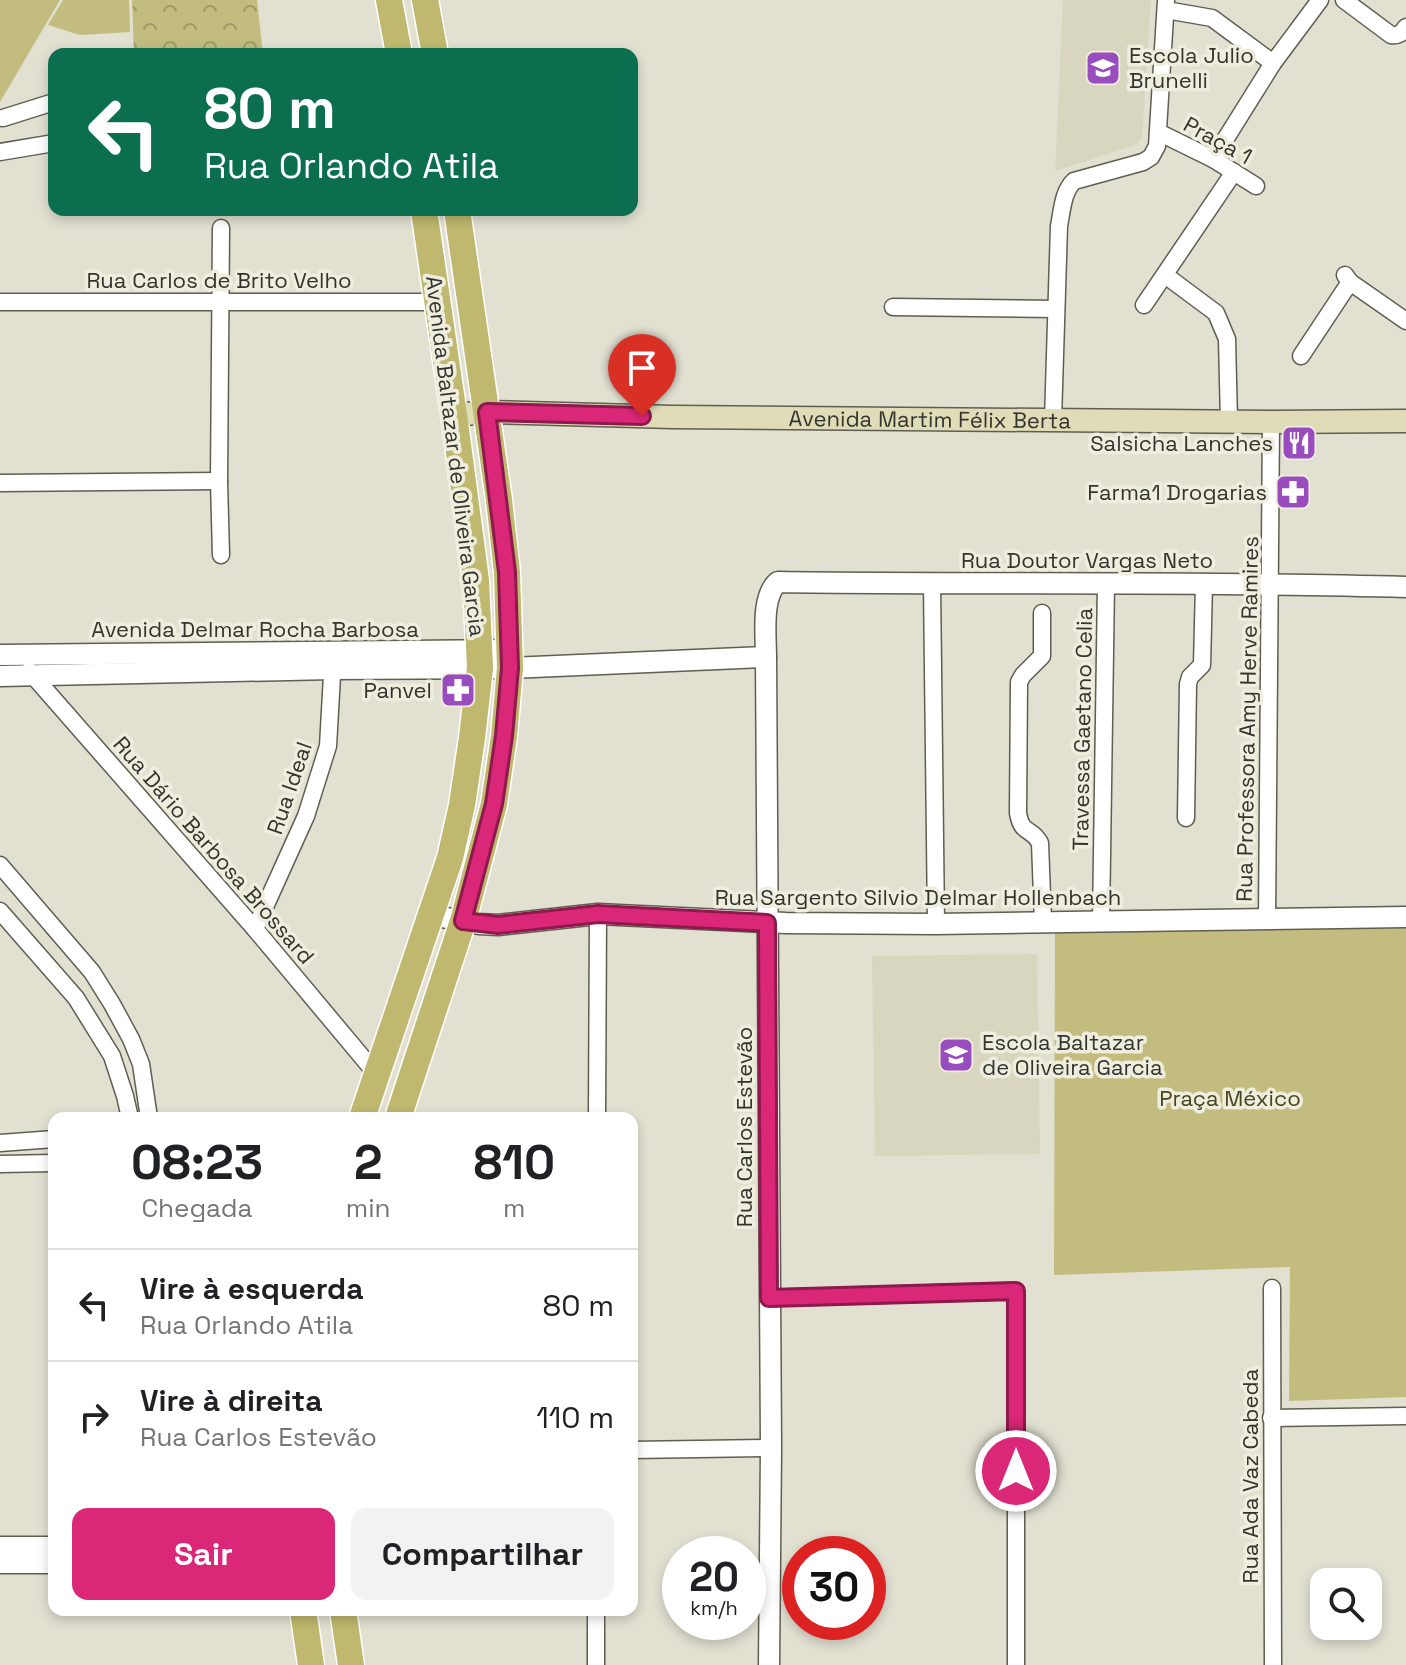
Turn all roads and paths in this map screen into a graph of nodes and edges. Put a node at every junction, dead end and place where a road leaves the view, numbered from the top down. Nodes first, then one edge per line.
1 (389, 0) edge
2 (425, 0) edge
3 (1320, 0) edge
4 (1344, 0) edge
5 (1166, 5) edge
6 (1406, 27) edge
7 (398, 48) edge
8 (434, 48) edge
9 (1273, 63) junction
10 (48, 104) edge
11 (3, 118) dead end
12 (1158, 132) junction
13 (48, 144) edge
14 (0, 152) edge
15 (1213, 159) junction
16 (1234, 172) junction
17 (1256, 186) dead end
18 (425, 216) edge
19 (458, 216) edge
20 (221, 228) dead end
21 (1165, 275) junction
22 (0, 302) edge
23 (220, 302) junction
24 (437, 302) junction
25 (1144, 305) dead end
26 (893, 307) dead end
27 (1056, 309) junction
28 (1406, 321) edge
29 (1301, 356) dead end
30 (487, 412) junction
31 (454, 415) junction
32 (1053, 420) junction
33 (1406, 421) edge
34 (1229, 422) junction
35 (1271, 422) junction
36 (219, 481) junction
37 (0, 483) edge
38 (221, 555) dead end
39 (1271, 583) junction
40 (932, 584) junction
41 (1106, 584) junction
42 (1204, 584) junction
43 (1406, 587) edge
44 (771, 588) joint
45 (1042, 613) dead end
46 (7, 655) edge
47 (766, 657) junction
48 (511, 659) junction
49 (480, 660) junction
50 (333, 661) junction
51 (34, 675) junction
52 (0, 676) edge
53 (1186, 818) dead end
54 (0, 865) edge
55 (0, 911) edge
56 (598, 914) junction
57 (431, 915) junction
58 (1406, 917) edge
59 (1267, 920) junction
60 (49, 921) junction
61 (463, 921) junction
62 (1043, 922) junction
63 (1101, 922) junction
64 (767, 923) junction
65 (936, 924) junction
66 (255, 929) junction
67 (25, 940) junction
68 (378, 1076) junction
69 (129, 1112) edge
70 (148, 1112) edge
71 (364, 1112) edge
72 (400, 1112) edge
73 (597, 1112) edge
74 (48, 1139) edge
75 (0, 1143) edge
76 (48, 1163) edge
77 (0, 1164) edge
78 (1272, 1288) dead end
79 (769, 1298) junction
80 (1406, 1416) edge
81 (1271, 1418) junction
82 (771, 1448) junction
83 (638, 1450) edge
84 (0, 1547) edge
85 (48, 1547) edge
86 (0, 1563) edge
87 (48, 1563) edge
88 (304, 1616) edge
89 (344, 1616) edge
90 (596, 1616) edge
91 (311, 1665) edge
92 (351, 1665) edge
93 (596, 1665) edge
94 (769, 1665) edge
95 (1016, 1665) edge
96 (1273, 1665) edge

1 - 7 main road
2 - 8 main road
3 - 9 street
4 - 6 street
5 - 9 street
5 - 12 street
9 - 15 street
10 - 11 street
12 - 15 street, Praça 1
12 - 27 street
13 - 14 street
15 - 16 street, Praça 1
16 - 17 street, Praça 1
16 - 21 street
18 - 24 main road, Avenida Baltazar de Oliveira Garcia
19 - 30 main road, Avenida Baltazar de Oliveira Garcia
20 - 23 street
21 - 25 street
21 - 34 street
22 - 23 street, Rua Carlos de Brito Velho
23 - 24 street, Rua Carlos de Brito Velho
23 - 36 street
24 - 31 main road, Avenida Baltazar de Oliveira Garcia
26 - 27 street
27 - 32 street
28 - 29 street
30 - 31 main road, Avenida Martim Félix Berta
30 - 32 main road, Avenida Martim Félix Berta
30 - 48 main road, Avenida Baltazar de Oliveira Garcia
31 - 49 main road, Avenida Baltazar de Oliveira Garcia
32 - 34 main road, Avenida Martim Félix Berta
33 - 35 main road, Avenida Martim Félix Berta
34 - 35 main road, Avenida Martim Félix Berta
35 - 39 street, Rua Professora Amy Herve Ramires
36 - 37 street
36 - 38 street
39 - 42 street, Rua Doutor Vargas Neto
39 - 43 street, Rua Doutor Vargas Neto
39 - 59 street, Rua Professora Amy Herve Ramires
40 - 41 street, Rua Doutor Vargas Neto
40 - 44 street, Rua Doutor Vargas Neto
40 - 65 street
41 - 42 street, Rua Doutor Vargas Neto
41 - 63 street, Travessa Gaetano Celia
42 - 53 street
44 - 47 street, Rua Carlos Estevão
45 - 62 street
46 - 50 street, Avenida Delmar Rocha Barbosa
46 - 51 street, Rua Dário Barbosa Brossard
47 - 48 street, Avenida Delmar Rocha Barbosa
47 - 64 street, Rua Carlos Estevão
48 - 49 street, Avenida Delmar Rocha Barbosa
48 - 61 main road, Avenida Baltazar de Oliveira Garcia
49 - 50 street, Avenida Delmar Rocha Barbosa
49 - 57 main road, Avenida Baltazar de Oliveira Garcia
50 - 51 street, Avenida Delmar Rocha Barbosa
50 - 66 street, Rua Ideal
51 - 52 street, Avenida Delmar Rocha Barbosa
51 - 66 street, Rua Dário Barbosa Brossard
54 - 60 street
55 - 67 street
56 - 61 street, Rua Sargento Silvio Delmar Hollenbach
56 - 64 street, Rua Sargento Silvio Delmar Hollenbach
56 - 73 street
57 - 61 street, Rua Sargento Silvio Delmar Hollenbach
57 - 68 main road, Avenida Baltazar de Oliveira Garcia
58 - 59 street, Rua Sargento Silvio Delmar Hollenbach
59 - 63 street, Rua Sargento Silvio Delmar Hollenbach
60 - 67 street
60 - 70 street
61 - 72 main road, Avenida Baltazar de Oliveira Garcia
62 - 63 street, Rua Sargento Silvio Delmar Hollenbach
62 - 65 street, Rua Sargento Silvio Delmar Hollenbach
64 - 65 street, Rua Sargento Silvio Delmar Hollenbach
64 - 79 street, Rua Carlos Estevão
66 - 68 street, Rua Dário Barbosa Brossard
67 - 69 street
68 - 71 main road, Avenida Baltazar de Oliveira Garcia
74 - 75 street
76 - 77 street
78 - 81 street, Rua Ada Vaz Cabeda
79 - 82 street, Rua Carlos Estevão
79 - 95 street
80 - 81 street
81 - 96 street, Rua Ada Vaz Cabeda
82 - 83 street
82 - 94 street, Rua Carlos Estevão
84 - 85 street
86 - 87 street
88 - 91 main road
89 - 92 main road
90 - 93 street

